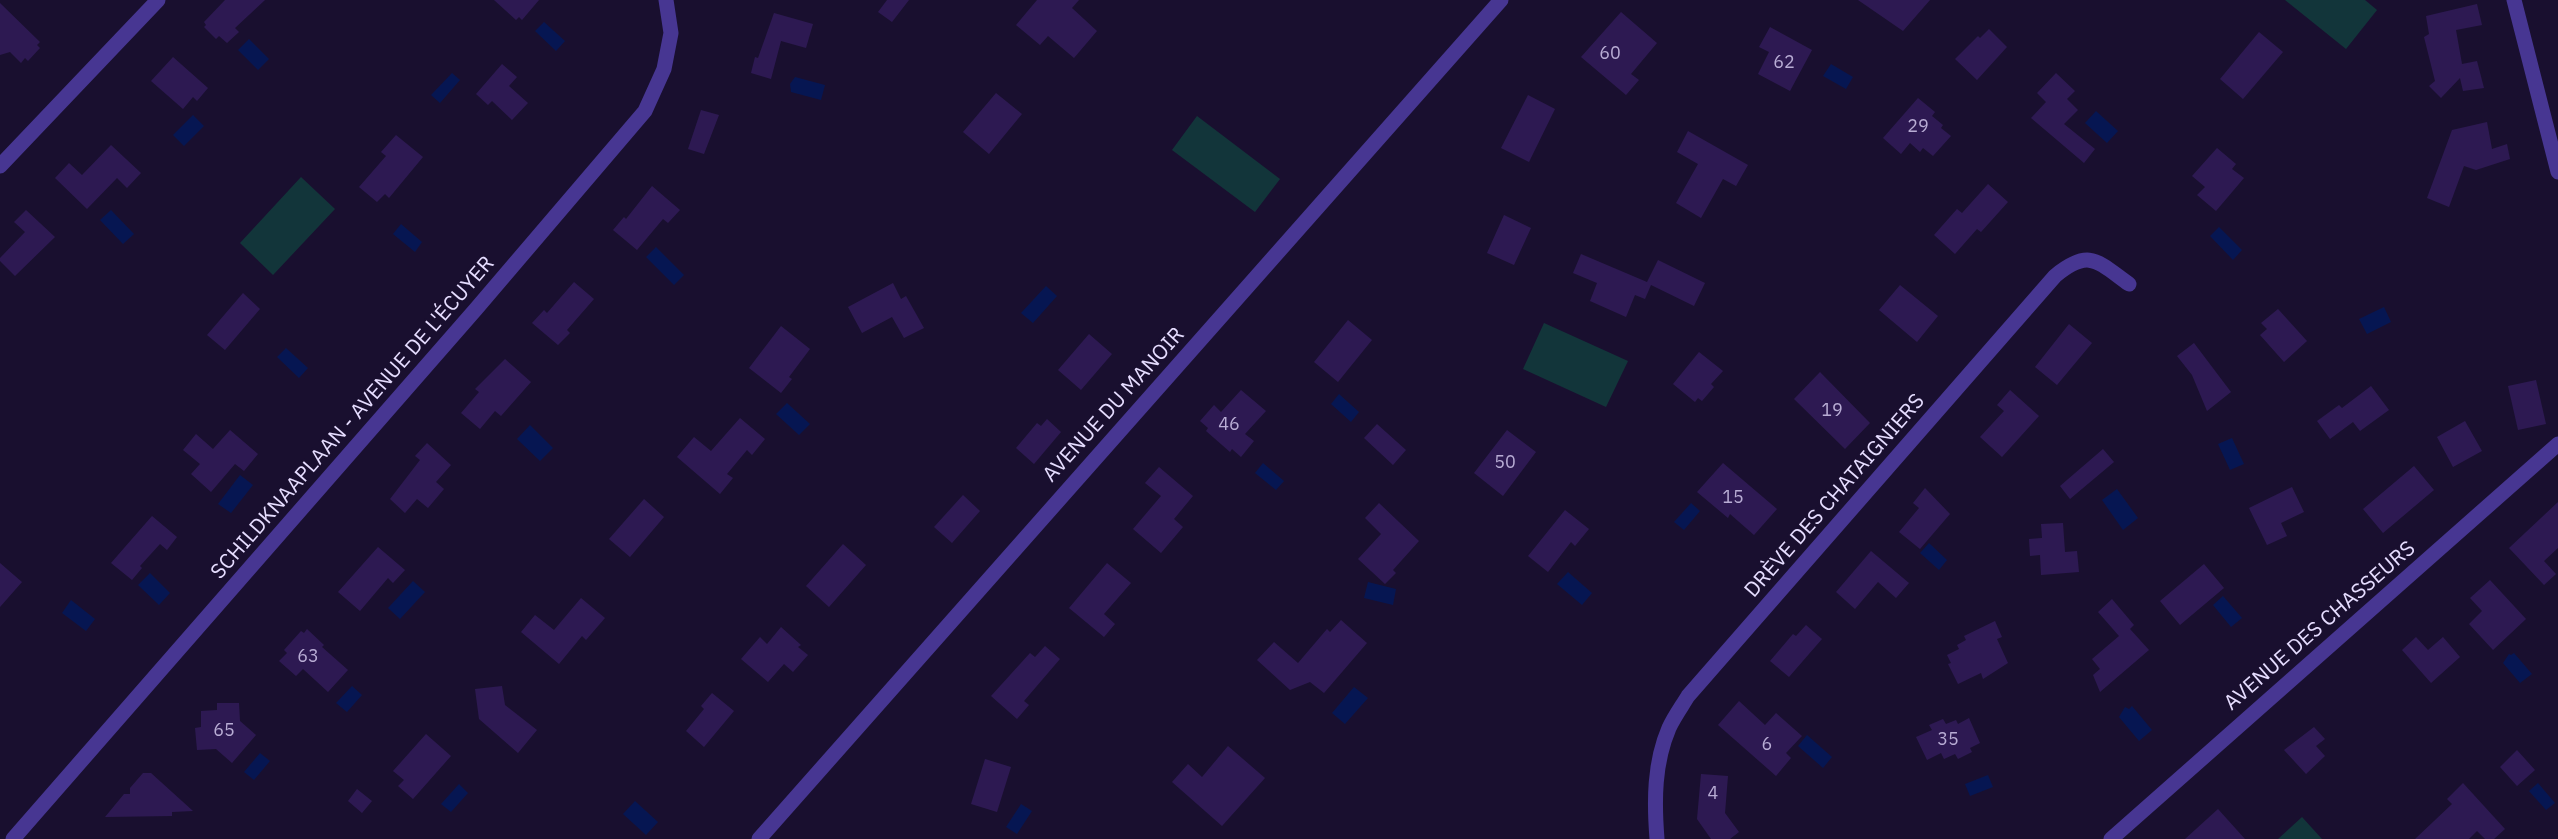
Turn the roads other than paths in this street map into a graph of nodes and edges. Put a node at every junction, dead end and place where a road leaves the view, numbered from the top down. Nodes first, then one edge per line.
1 (158, 0) edge
2 (666, 0) edge
3 (1501, 0) edge
4 (2514, 0) edge
5 (0, 166) edge
6 (2558, 172) edge
7 (2129, 284) dead end
8 (2558, 444) edge
9 (13, 839) edge
10 (759, 839) edge
11 (1657, 839) edge
12 (2110, 839) edge

1 - 5 street
2 - 9 street, SCHILDKNAAPLAAN - AVENUE DE L'ÉCUYER
3 - 10 street, AVENUE DU MANOIR
4 - 6 street
7 - 11 street, DRÈVE DES CHATAIGNIERS
8 - 12 street, AVENUE DES CHASSEURS

